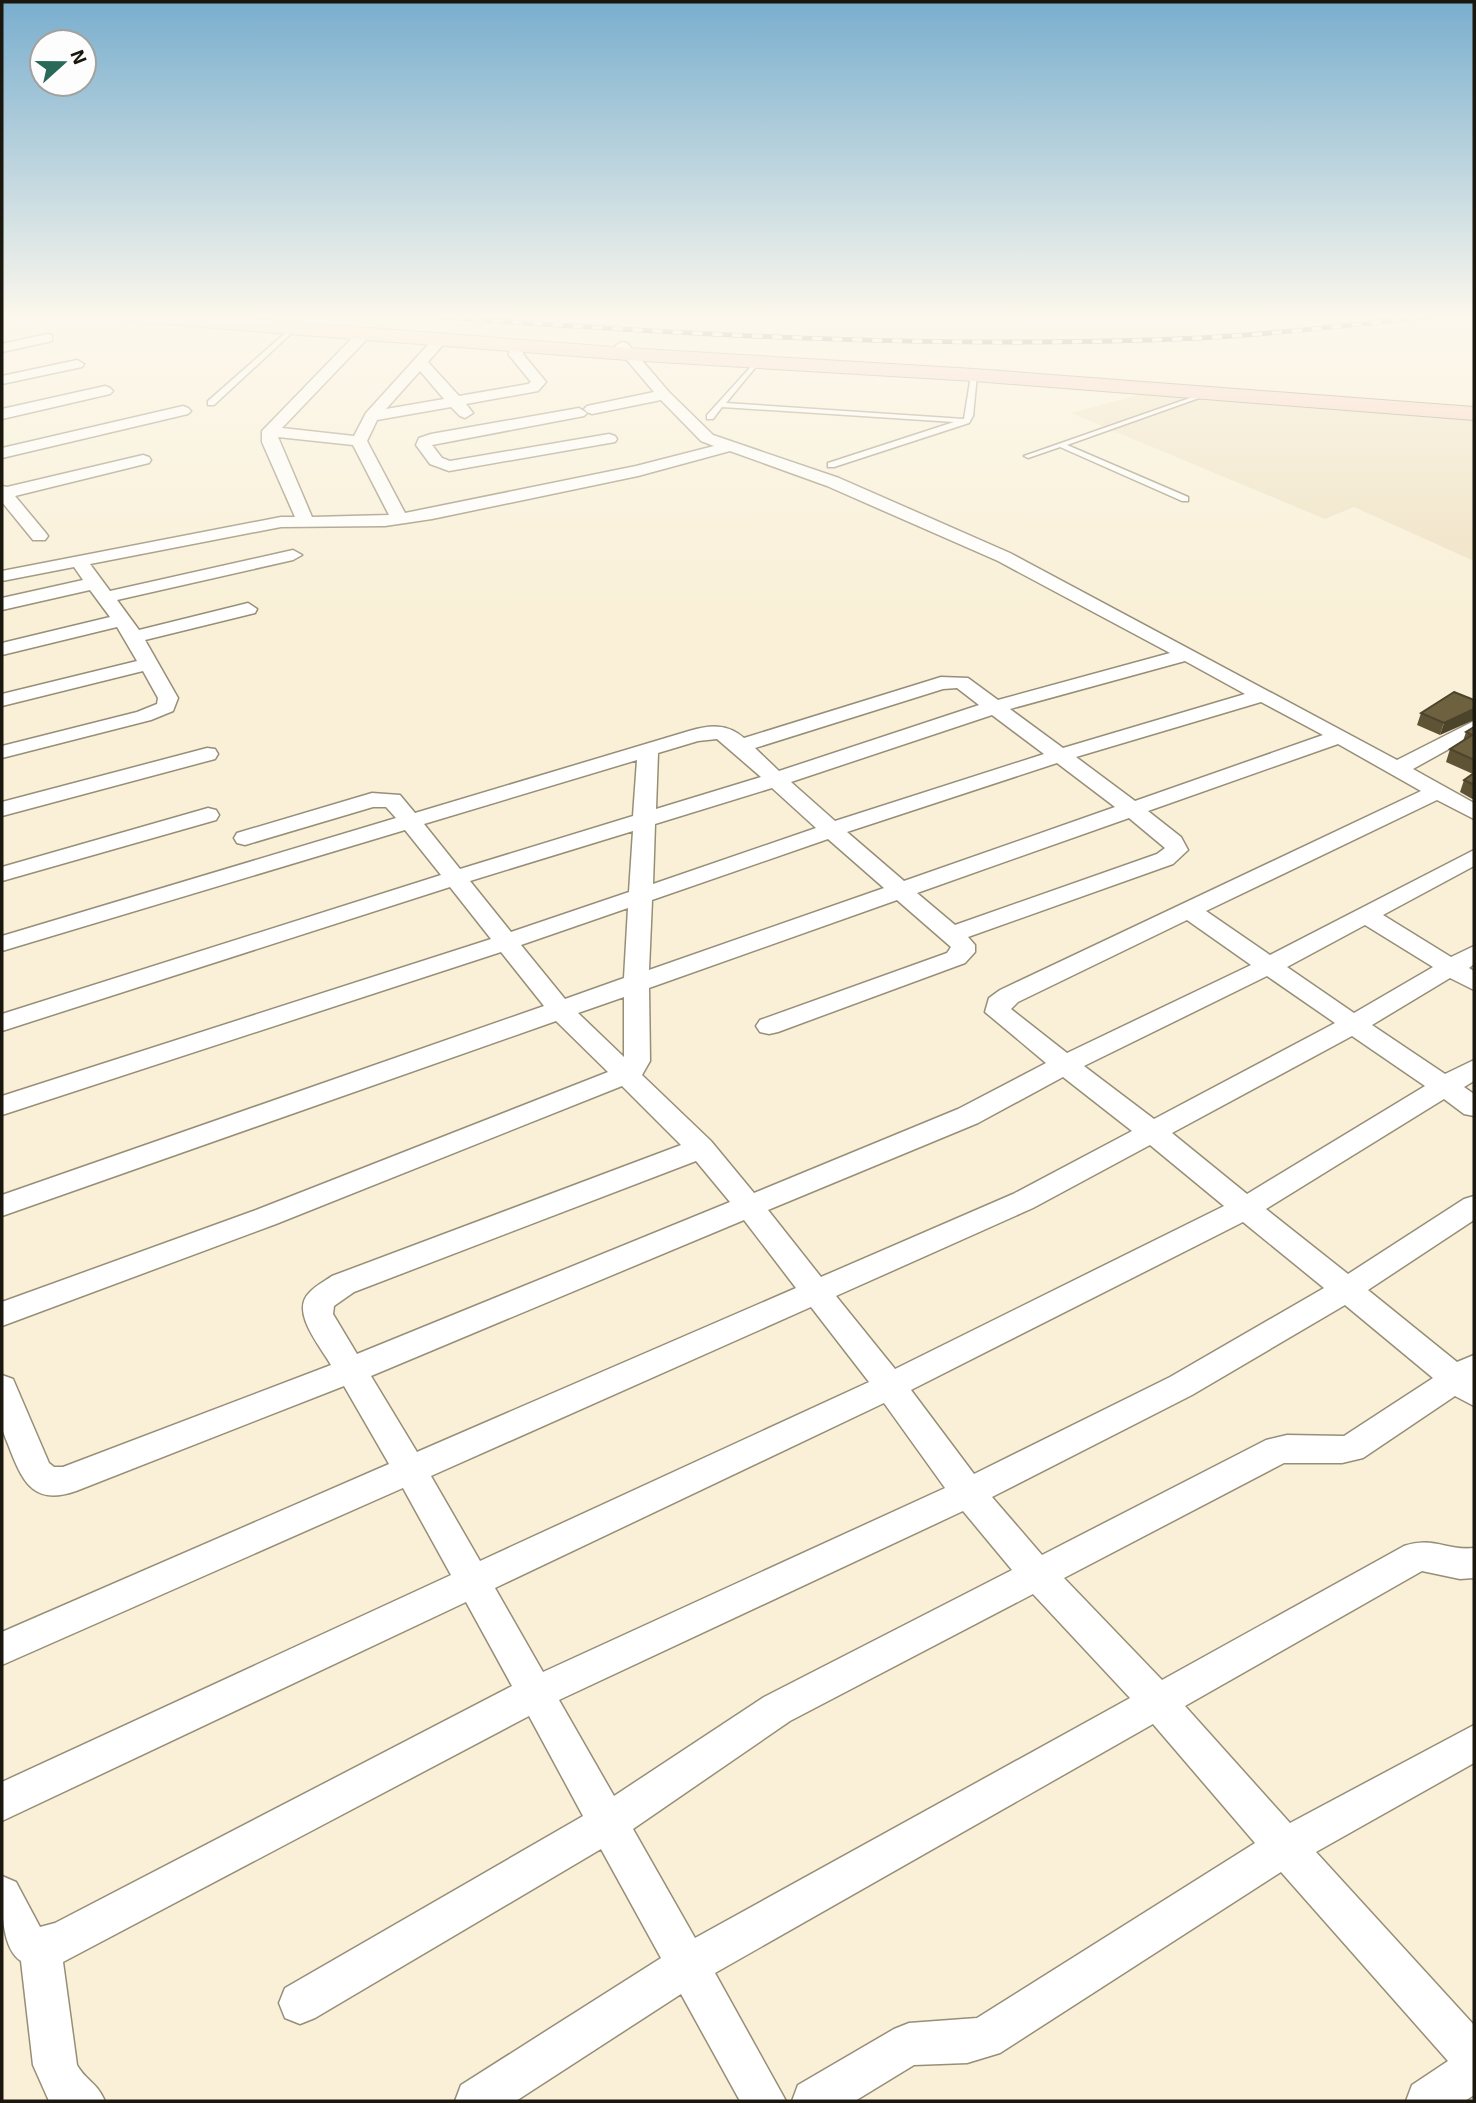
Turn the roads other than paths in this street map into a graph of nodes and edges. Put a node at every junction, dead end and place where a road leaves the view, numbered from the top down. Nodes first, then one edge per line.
1 (174, 413) edge
2 (287, 413) edge
3 (374, 413) edge
4 (388, 413) edge
5 (466, 413) edge
6 (573, 413) edge
7 (682, 413) edge
8 (713, 413) edge
9 (845, 413) edge
10 (969, 413) edge
11 (1152, 413) edge
12 (371, 416) junction
13 (710, 417) dead end
14 (966, 421) junction
15 (480, 430) junction
16 (270, 431) junction
17 (609, 439) dead end
18 (359, 441) junction
19 (1061, 445) junction
20 (728, 447) junction
21 (2, 453) edge
22 (1028, 456) dead end
23 (502, 457) junction
24 (143, 460) dead end
25 (831, 465) dead end
26 (3, 492) edge
27 (1185, 499) dead end
28 (400, 519) junction
29 (305, 520) junction
30 (39, 536) dead end
31 (293, 555) dead end
32 (78, 560) junction
33 (2, 576) edge
34 (101, 590) junction
35 (2, 604) edge
36 (248, 609) dead end
37 (128, 629) junction
38 (2, 649) edge
39 (1187, 655) junction
40 (149, 664) junction
41 (1262, 695) junction
42 (2, 700) edge
43 (997, 706) junction
44 (1474, 727) edge
45 (1339, 736) junction
46 (741, 746) junction
47 (648, 750) junction
48 (2, 752) edge
49 (207, 754) dead end
50 (1062, 755) junction
51 (1398, 768) junction
52 (778, 779) junction
53 (1439, 791) junction
54 (2, 809) edge
55 (1132, 809) junction
56 (1474, 813) edge
57 (208, 815) dead end
58 (412, 820) junction
59 (644, 821) junction
60 (831, 830) junction
61 (245, 838) dead end
62 (1474, 857) edge
63 (2, 874) edge
64 (455, 878) junction
65 (901, 890) junction
66 (640, 896) junction
67 (1189, 911) junction
68 (1366, 915) junction
69 (953, 934) junction
70 (506, 942) junction
71 (2, 944) edge
72 (1269, 966) junction
73 (1466, 968) edge
74 (636, 984) junction
75 (561, 1011) junction
76 (2, 1023) edge
77 (1354, 1024) junction
78 (769, 1026) dead end
79 (1064, 1065) junction
80 (1474, 1069) edge
81 (625, 1075) junction
82 (1445, 1087) junction
83 (2, 1106) edge
84 (1474, 1107) edge
85 (1152, 1132) junction
86 (701, 1149) junction
87 (2, 1206) edge
88 (749, 1206) junction
89 (1474, 1206) edge
90 (1244, 1209) junction
91 (1346, 1290) junction
92 (816, 1292) junction
93 (2, 1314) edge
94 (349, 1371) junction
95 (1469, 1380) edge
96 (890, 1386) junction
97 (2, 1388) edge
98 (10, 1432) edge
99 (410, 1469) junction
100 (968, 1493) junction
101 (1474, 1563) edge
102 (1036, 1573) junction
103 (474, 1582) junction
104 (2, 1649) edge
105 (536, 1693) junction
106 (1157, 1701) junction
107 (1474, 1743) edge
108 (2, 1802) edge
109 (608, 1823) junction
110 (1284, 1847) junction
111 (2, 1896) edge
112 (40, 1948) junction
113 (688, 1965) junction
114 (300, 2003) dead end
115 (1474, 2057) edge
116 (1474, 2070) edge
117 (83, 2101) edge
118 (477, 2101) edge
119 (764, 2101) edge
120 (814, 2101) edge
121 (1428, 2101) edge

1 - 21 street
2 - 16 street
3 - 12 street
4 - 12 street
5 - 15 street
6 - 15 street
7 - 20 street
8 - 13 lane
9 - 14 lane
10 - 14 lane
11 - 19 lane
12 - 18 street
14 - 25 lane
15 - 23 street
15 - 23 street
16 - 18 street
16 - 29 street
17 - 23 street
18 - 28 street
19 - 22 lane
19 - 27 lane
20 - 28 street
20 - 39 street
24 - 26 street
26 - 30 street
28 - 29 street
29 - 32 street
31 - 34 street
32 - 33 street
32 - 34 street
34 - 35 street
34 - 37 street
36 - 37 street
37 - 38 street
37 - 40 street
39 - 41 street
39 - 43 street
40 - 42 street
40 - 48 street
41 - 45 street
41 - 50 street
43 - 46 street
43 - 50 street
43 - 52 street
44 - 51 street
45 - 51 street
45 - 55 street
46 - 47 street
46 - 52 street
47 - 58 street
47 - 59 street
49 - 54 street
50 - 55 street
50 - 60 street
51 - 53 street
52 - 59 street
52 - 60 street
53 - 56 street
53 - 67 street
55 - 65 street
55 - 69 street
57 - 63 street
58 - 61 street
58 - 64 street
58 - 71 street
59 - 64 street
59 - 66 street
60 - 65 street
60 - 66 street
62 - 68 street
64 - 70 street
64 - 76 street
65 - 69 street
65 - 74 street
66 - 70 street
66 - 74 street
67 - 72 street
67 - 79 street
68 - 72 street
68 - 73 street
69 - 78 street
70 - 75 street
70 - 83 street
72 - 77 street
72 - 79 street
73 - 77 street
74 - 75 street
74 - 81 street
75 - 81 street
75 - 87 street
77 - 82 street
77 - 85 street
79 - 85 street
79 - 88 street
80 - 82 street
81 - 86 street
81 - 93 street
82 - 84 street
82 - 90 street
85 - 90 street
85 - 92 street
86 - 88 street
86 - 94 street
88 - 92 street
88 - 94 street
89 - 91 street
90 - 91 street
90 - 96 street
91 - 95 street
91 - 100 street
92 - 96 street
92 - 99 street
94 - 98 street
94 - 99 street
95 - 102 street
96 - 100 street
96 - 103 street
97 - 98 street
99 - 103 street
99 - 104 street
100 - 102 street
100 - 105 street
101 - 106 street
102 - 106 street
102 - 109 street
103 - 105 street
103 - 108 street
105 - 109 street
105 - 112 street
106 - 110 street
106 - 113 street
107 - 110 street
109 - 113 street
109 - 114 street
110 - 115 street
110 - 120 street
111 - 112 street
112 - 117 street
113 - 118 street
113 - 119 street
116 - 121 street

